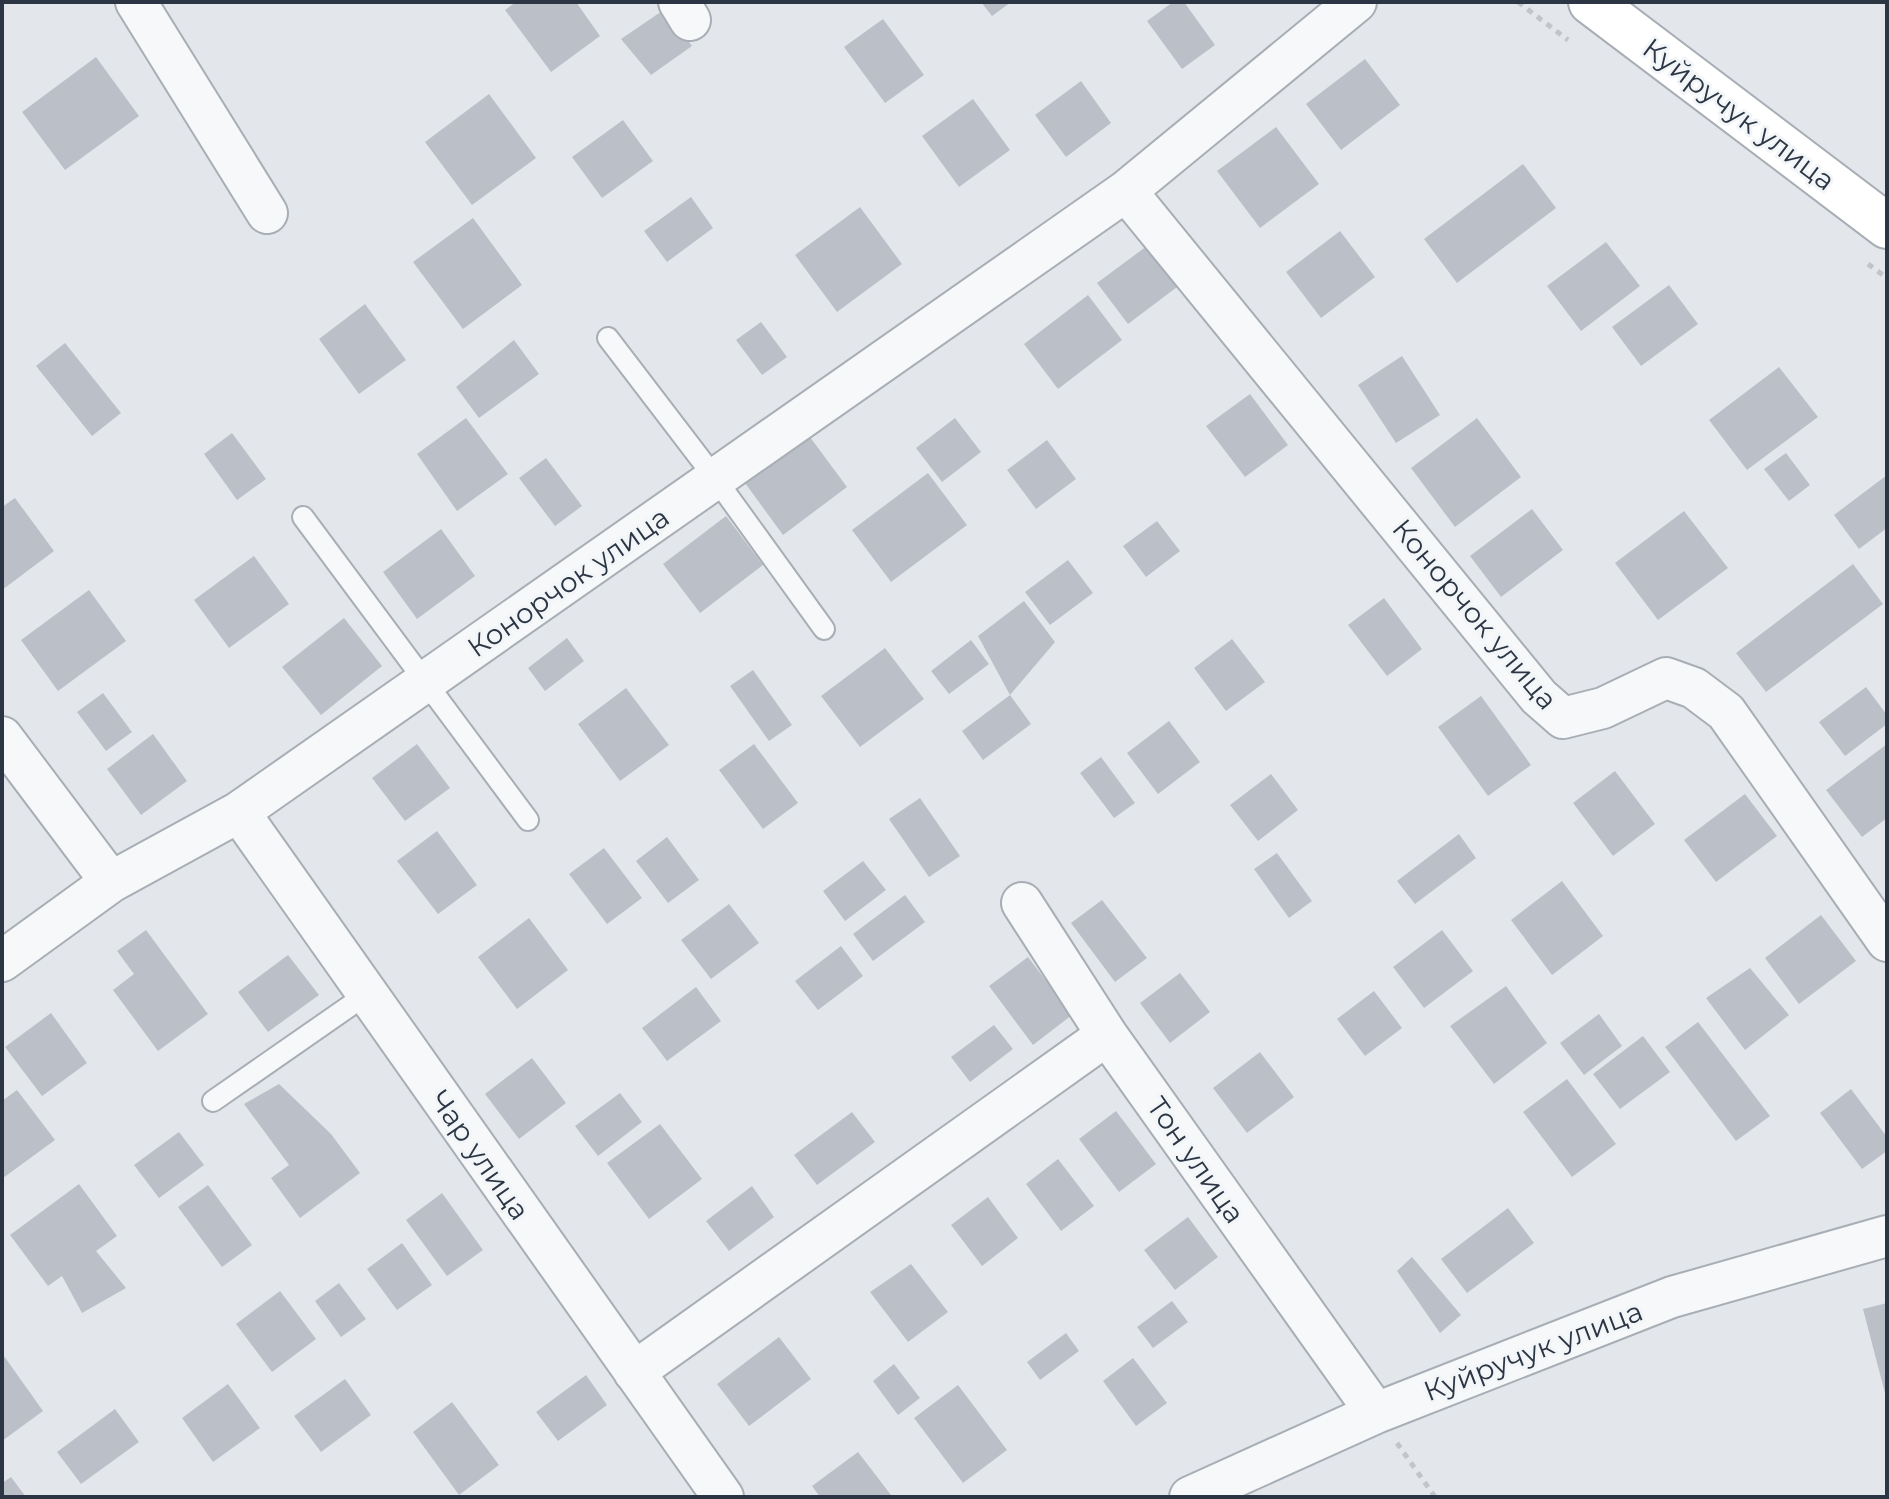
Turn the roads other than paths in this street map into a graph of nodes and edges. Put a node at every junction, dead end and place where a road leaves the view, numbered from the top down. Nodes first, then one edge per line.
1 (136, 2) edge
2 (1356, 2) edge
3 (1591, 2) edge
4 (1126, 191) junction
5 (267, 213) dead end
6 (1887, 226) edge
7 (608, 338) dead end
8 (715, 478) junction
9 (303, 517) dead end
10 (824, 629) dead end
11 (424, 683) junction
12 (2, 737) edge
13 (239, 812) junction
14 (528, 820) dead end
15 (111, 882) junction
16 (1022, 903) dead end
17 (1887, 941) edge
18 (2, 961) edge
19 (367, 994) junction
20 (1107, 1035) junction
21 (213, 1101) dead end
22 (1887, 1236) edge
23 (634, 1372) junction
24 (1376, 1413) junction
25 (723, 1497) edge
26 (1190, 1497) edge

1 - 5 street
2 - 4 street, Конорчок улица
3 - 6 street, Куйручук улица
4 - 8 street, Конорчок улица
4 - 17 street, Конорчок улица
7 - 8 lane
8 - 10 lane
8 - 11 street, Конорчок улица
9 - 11 lane
11 - 13 street, Конорчок улица
11 - 14 lane
12 - 15 street
13 - 15 street, Конорчок улица
13 - 19 street, Чар улица
15 - 18 street, Конорчок улица
16 - 20 street, Тон улица
19 - 21 lane
19 - 23 street, Чар улица
20 - 23 street
20 - 24 street, Тон улица
22 - 24 street, Куйручук улица
23 - 25 street, Чар улица
24 - 26 street, Куйручук улица

